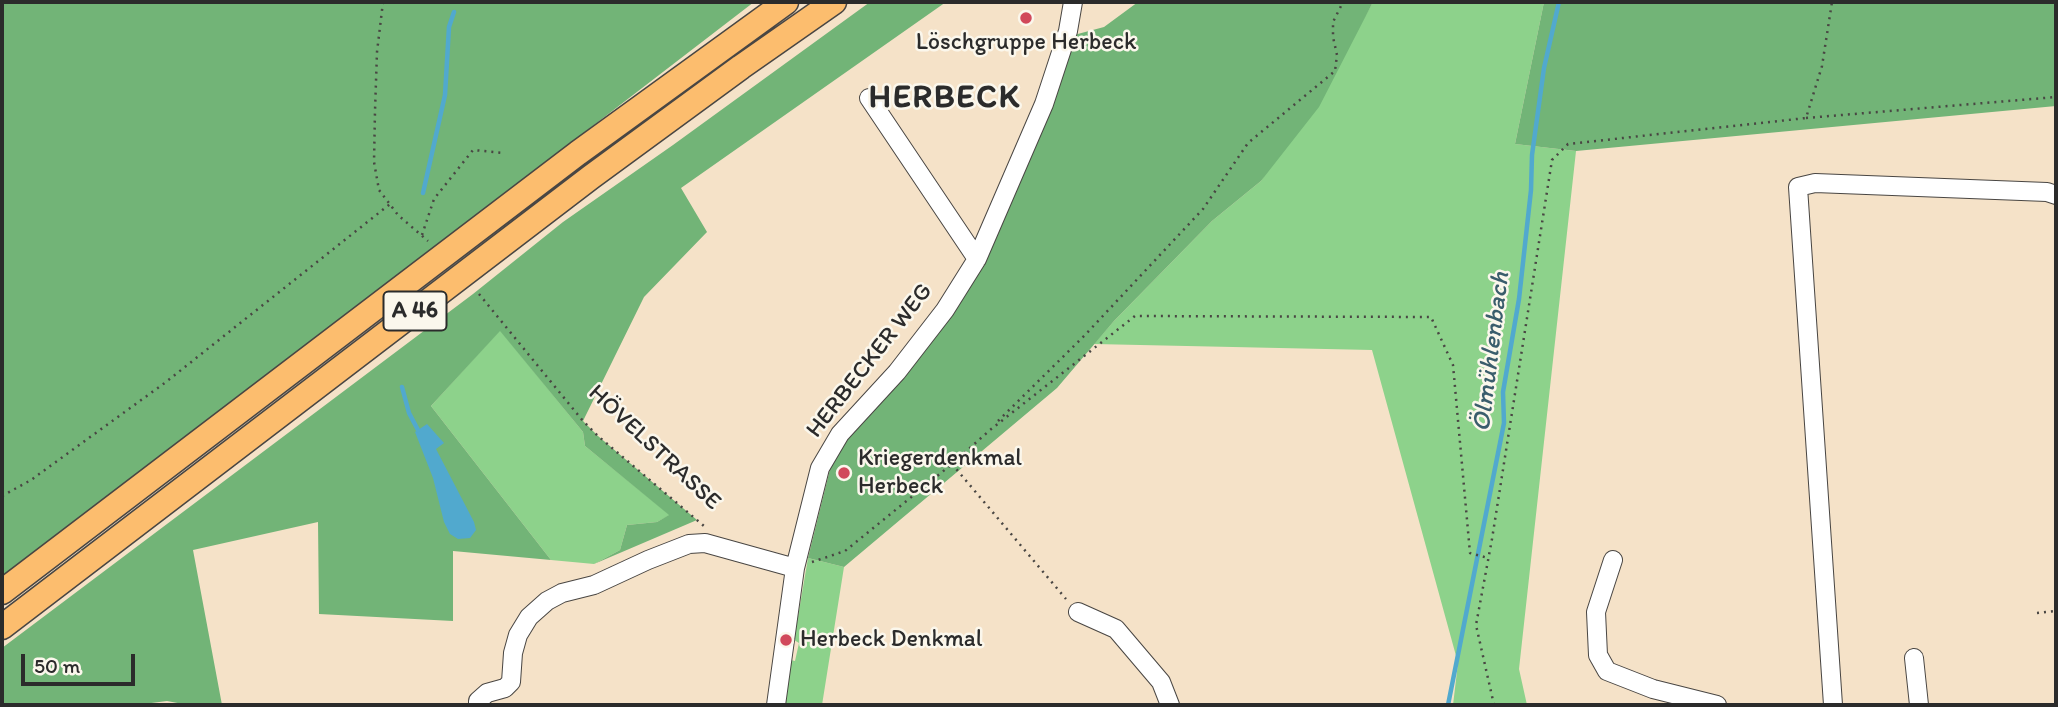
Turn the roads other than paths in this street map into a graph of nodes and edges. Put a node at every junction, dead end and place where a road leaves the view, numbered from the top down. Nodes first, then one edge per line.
1 (786, 2) edge
2 (834, 2) edge
3 (1073, 2) edge
4 (869, 98) dead end
5 (2056, 195) edge
6 (977, 259) junction
7 (1613, 560) dead end
8 (795, 568) junction
9 (2, 592) edge
10 (1078, 612) road end
11 (2, 627) edge
12 (1913, 658) dead end
13 (478, 705) edge
14 (775, 705) edge
15 (1170, 705) edge
16 (1717, 705) edge
17 (1833, 705) edge
18 (1919, 705) edge

1 - 9 highway, A 46
2 - 11 highway, A 46
3 - 6 street, HERBECKER WEG
4 - 6 street
5 - 17 street
6 - 8 street, HERBECKER WEG
7 - 16 street
8 - 13 street
8 - 14 street, HERBECKER WEG
10 - 15 street
12 - 18 street

